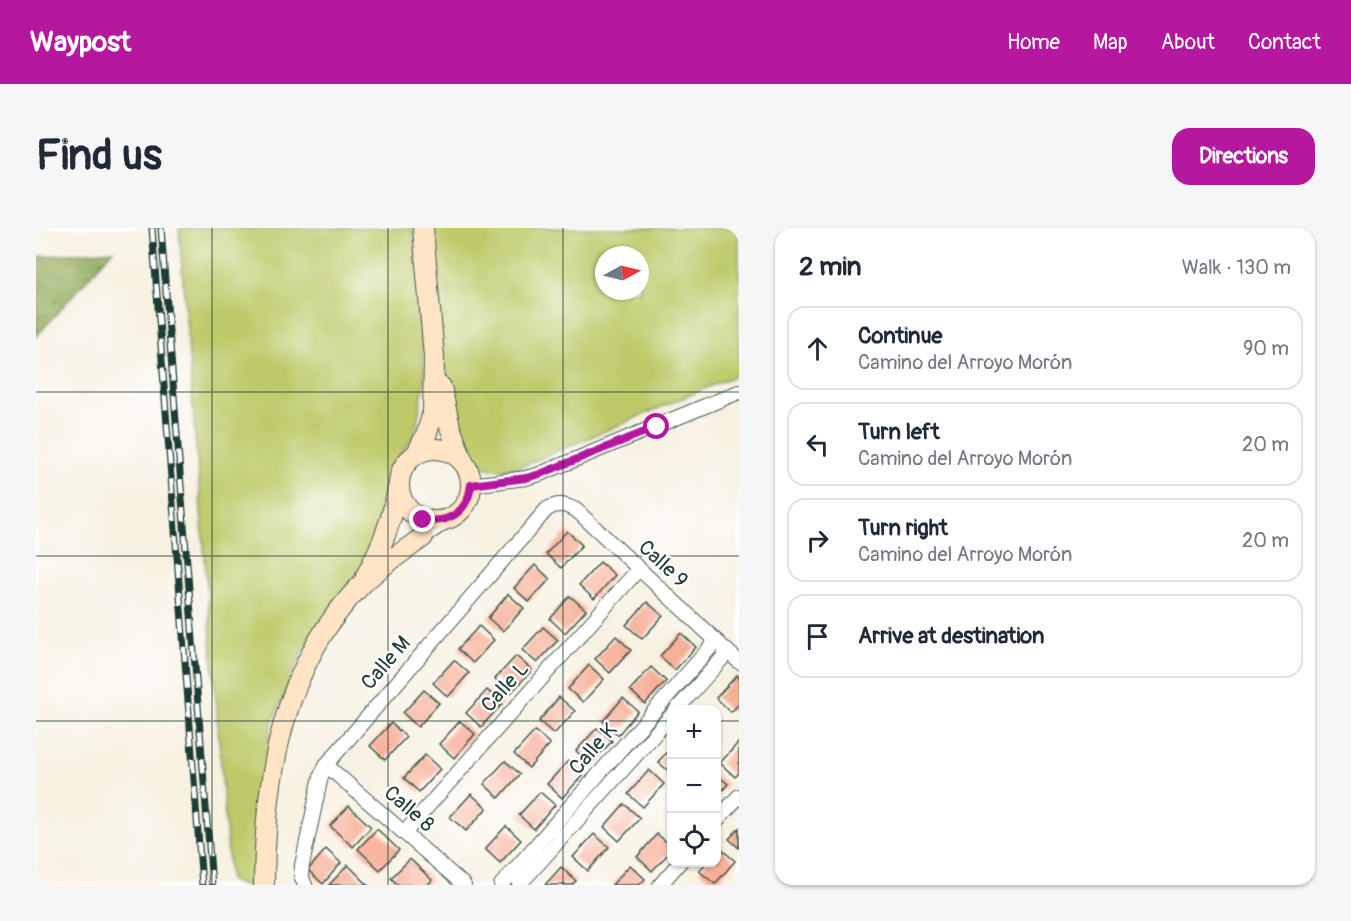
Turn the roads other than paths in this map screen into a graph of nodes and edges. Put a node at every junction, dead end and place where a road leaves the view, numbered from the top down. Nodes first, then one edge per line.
1 (423, 228) edge
2 (434, 357) junction
3 (739, 392) edge
4 (417, 453) junction
5 (463, 462) junction
6 (399, 484) junction
7 (471, 485) junction
8 (555, 505) joint
9 (456, 515) junction
10 (423, 537) joint
11 (638, 570) junction
12 (362, 583) junction
13 (716, 641) junction
14 (728, 652) junction
15 (739, 662) edge
16 (680, 705) edge
17 (667, 720) edge
18 (326, 765) junction
19 (739, 796) edge
20 (721, 817) edge
21 (405, 832) junction
22 (676, 867) edge
23 (303, 880) edge
24 (264, 885) edge
25 (464, 885) edge
26 (501, 885) edge
27 (519, 885) edge
28 (660, 885) edge

1 - 2 street
2 - 4 street
2 - 5 street
3 - 7 street
4 - 5 street
4 - 6 street
5 - 7 street
6 - 9 street
6 - 12 street
7 - 9 street
8 - 11 street, Calle 9
8 - 18 street, Calle M
9 - 10 street
10 - 12 street
11 - 13 street, Calle 9
11 - 21 street, Calle L
12 - 24 street
13 - 14 street, Calle 9
13 - 26 street, Calle K
14 - 15 street, Calle 9
14 - 16 street
17 - 27 street, Calle K
18 - 21 street, Calle 8
18 - 23 street, Calle M
19 - 20 street
21 - 25 street, Calle 8
22 - 28 street

